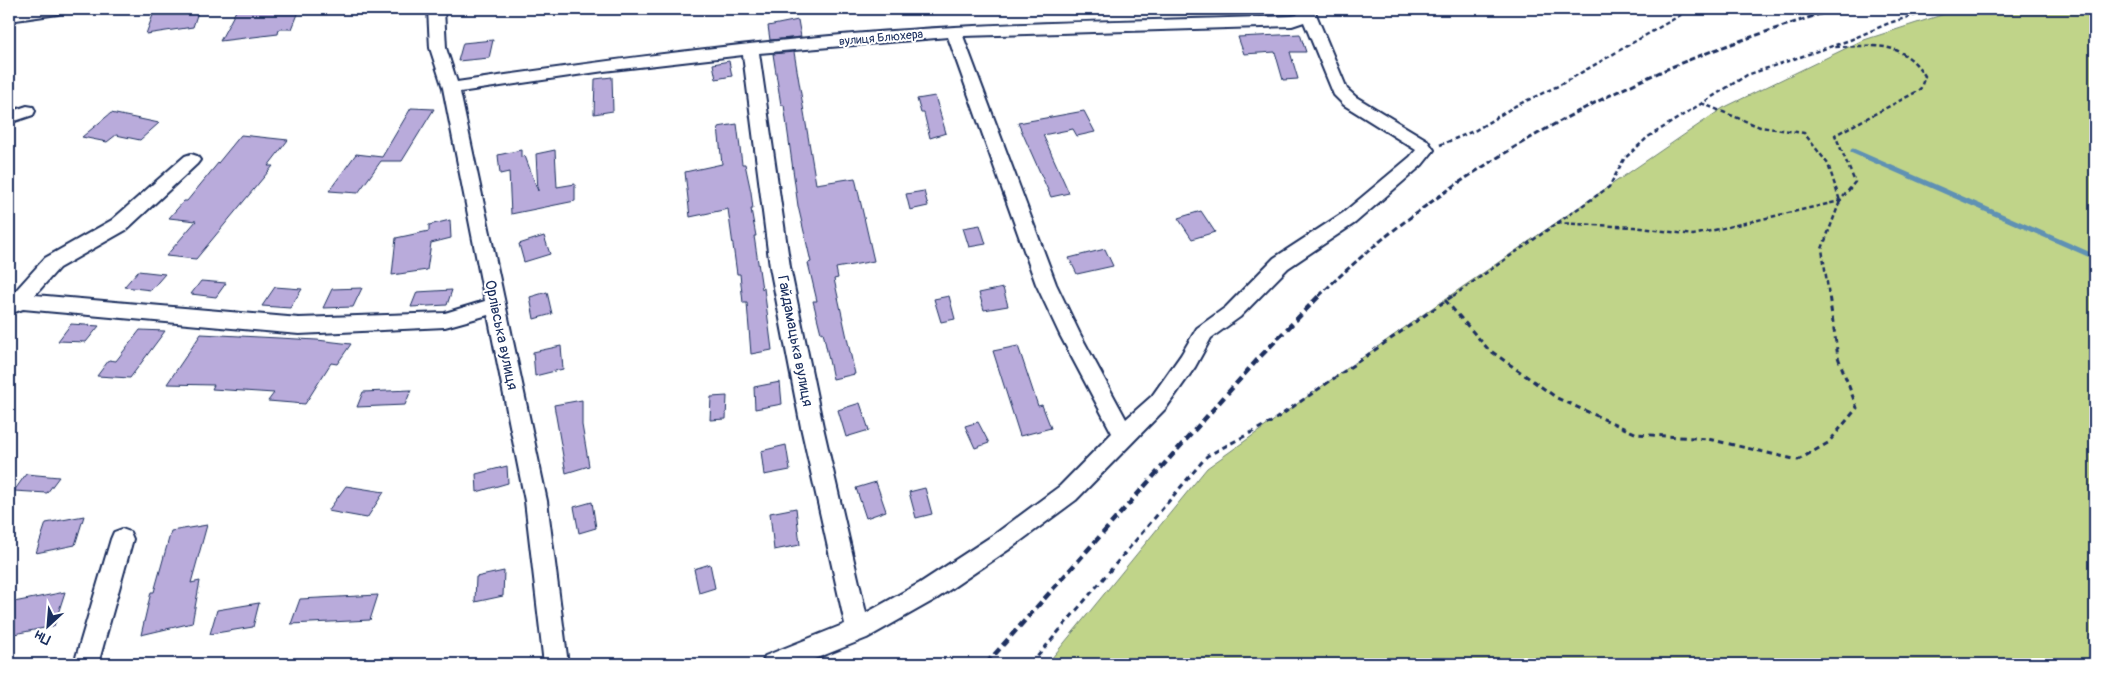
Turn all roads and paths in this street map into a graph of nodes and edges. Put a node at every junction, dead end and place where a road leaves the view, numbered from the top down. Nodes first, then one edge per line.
1 (58, 9) edge
2 (436, 9) edge
3 (1692, 9) edge
4 (1935, 9) edge
5 (1308, 10) edge
6 (9, 16) edge
7 (954, 32) junction
8 (1830, 47) junction
9 (750, 50) junction
10 (451, 88) junction
11 (1701, 103) junction
12 (27, 110) dead end
13 (9, 118) edge
14 (1423, 152) junction
15 (191, 160) dead end
16 (1840, 200) junction
17 (1556, 224) junction
18 (1445, 300) junction
19 (14, 304) edge
20 (495, 306) junction
21 (1124, 435) junction
22 (122, 539) dead end
23 (858, 630) junction
24 (86, 664) edge
25 (556, 664) edge
26 (774, 664) edge
27 (1030, 664) edge

1 - 6 street
2 - 10 street, Орлівська вулиця
3 - 14 path
4 - 8 path
5 - 7 street, вулиця Блюхера
5 - 14 street
7 - 9 street, вулиця Блюхера
7 - 21 street
8 - 11 path
8 - 16 path
9 - 10 street, вулиця Блюхера
9 - 23 street, Гайдамацька вулиця
10 - 20 street, Орлівська вулиця
11 - 16 path
11 - 17 path
12 - 13 street
14 - 21 street
15 - 19 street
16 - 17 path
16 - 18 path
17 - 18 path
18 - 27 path
19 - 20 street
20 - 25 street, Орлівська вулиця
21 - 23 street
22 - 24 street
23 - 26 street

